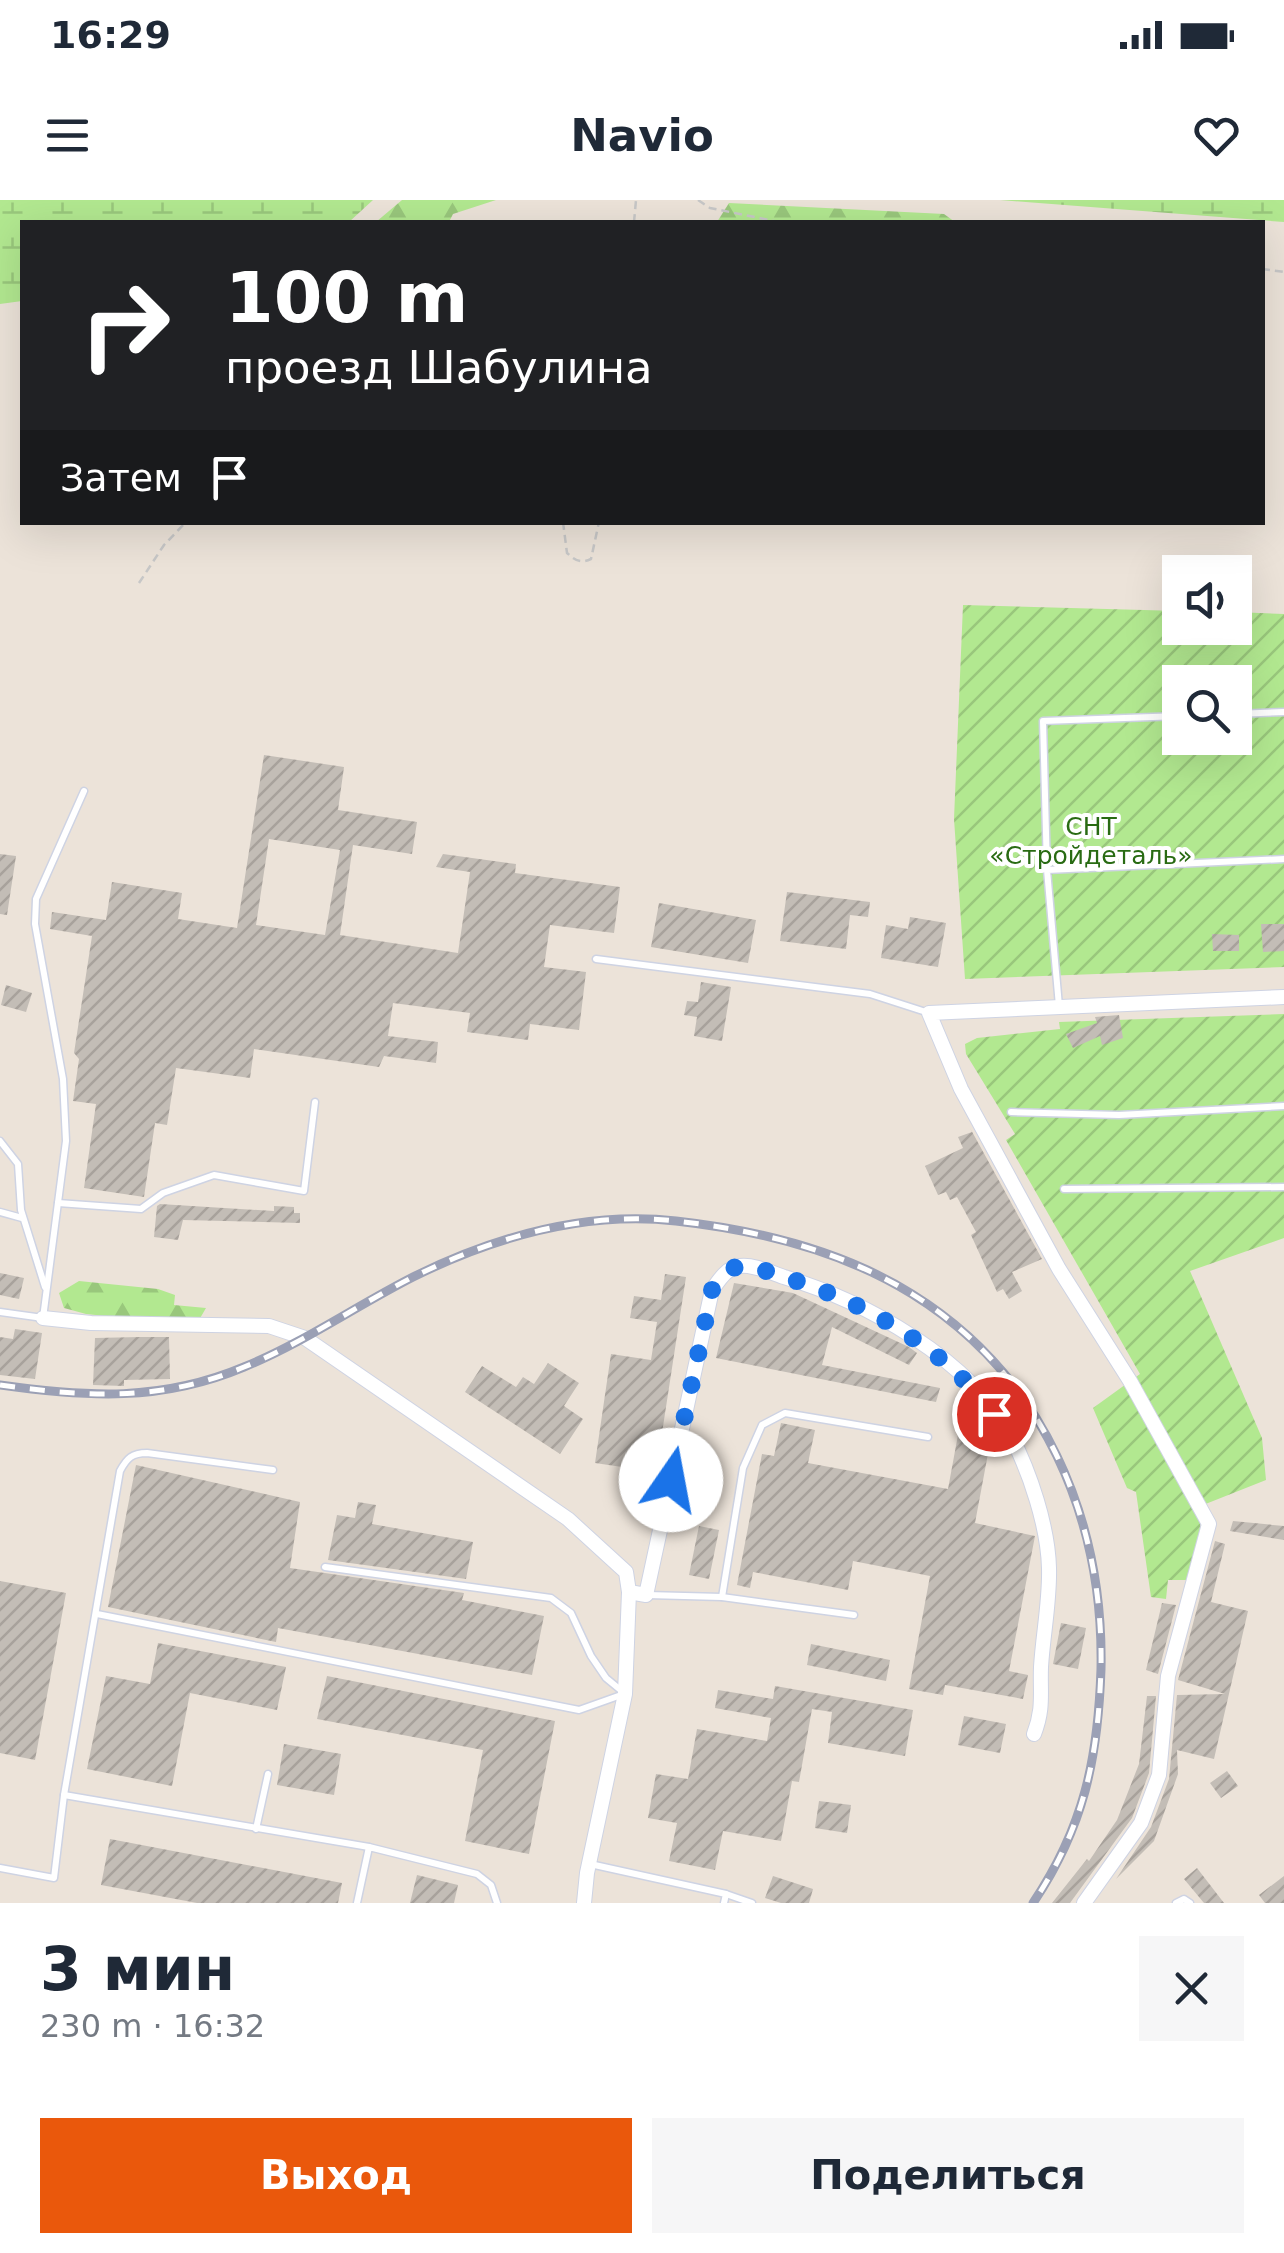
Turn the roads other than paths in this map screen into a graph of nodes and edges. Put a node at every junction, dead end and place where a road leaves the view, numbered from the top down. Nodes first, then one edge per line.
1 (1284, 712) edge
2 (1252, 713) edge
3 (1162, 717) edge
4 (84, 791) dead end
5 (1284, 859) edge
6 (1046, 870) junction
7 (596, 959) dead end
8 (1284, 997) edge
9 (1060, 1007) junction
10 (929, 1012) junction
11 (315, 1102) dead end
12 (1284, 1106) edge
13 (1010, 1112) dead end
14 (0, 1141) edge
15 (1284, 1187) edge
16 (1064, 1189) dead end
17 (58, 1202) junction
18 (0, 1212) edge
19 (24, 1218) junction
20 (46, 1292) junction
21 (0, 1312) edge
22 (43, 1318) junction
23 (928, 1437) dead end
24 (273, 1470) dead end
25 (325, 1567) dead end
26 (630, 1592) junction
27 (646, 1594) junction
28 (722, 1597) junction
29 (97, 1614) junction
30 (854, 1615) dead end
31 (625, 1694) junction
32 (1034, 1734) dead end
33 (268, 1774) dead end
34 (64, 1795) junction
35 (256, 1829) junction
36 (369, 1847) junction
37 (589, 1864) junction
38 (0, 1868) edge
39 (725, 1899) edge
40 (357, 1903) edge
41 (496, 1903) edge
42 (584, 1903) edge
43 (752, 1903) edge
44 (1084, 1903) edge
45 (1176, 1903) edge
46 (1190, 1903) edge

1 - 2 lane
3 - 6 lane
4 - 17 lane
5 - 6 lane
6 - 9 lane
7 - 10 lane
8 - 9 street
9 - 10 street
10 - 44 street
11 - 17 lane
12 - 13 lane
14 - 19 lane
15 - 16 lane
17 - 20 lane
18 - 19 lane
19 - 20 lane
20 - 22 lane
21 - 22 lane
22 - 26 street
23 - 28 lane
24 - 29 lane
25 - 31 lane
26 - 27 street
26 - 31 street
27 - 28 lane
27 - 32 street
28 - 30 lane
29 - 31 lane
29 - 34 lane
31 - 37 street
33 - 35 lane
34 - 35 lane
34 - 38 lane
35 - 36 lane
36 - 40 lane
36 - 41 lane
37 - 39 lane
37 - 42 street
39 - 43 lane
45 - 46 lane

